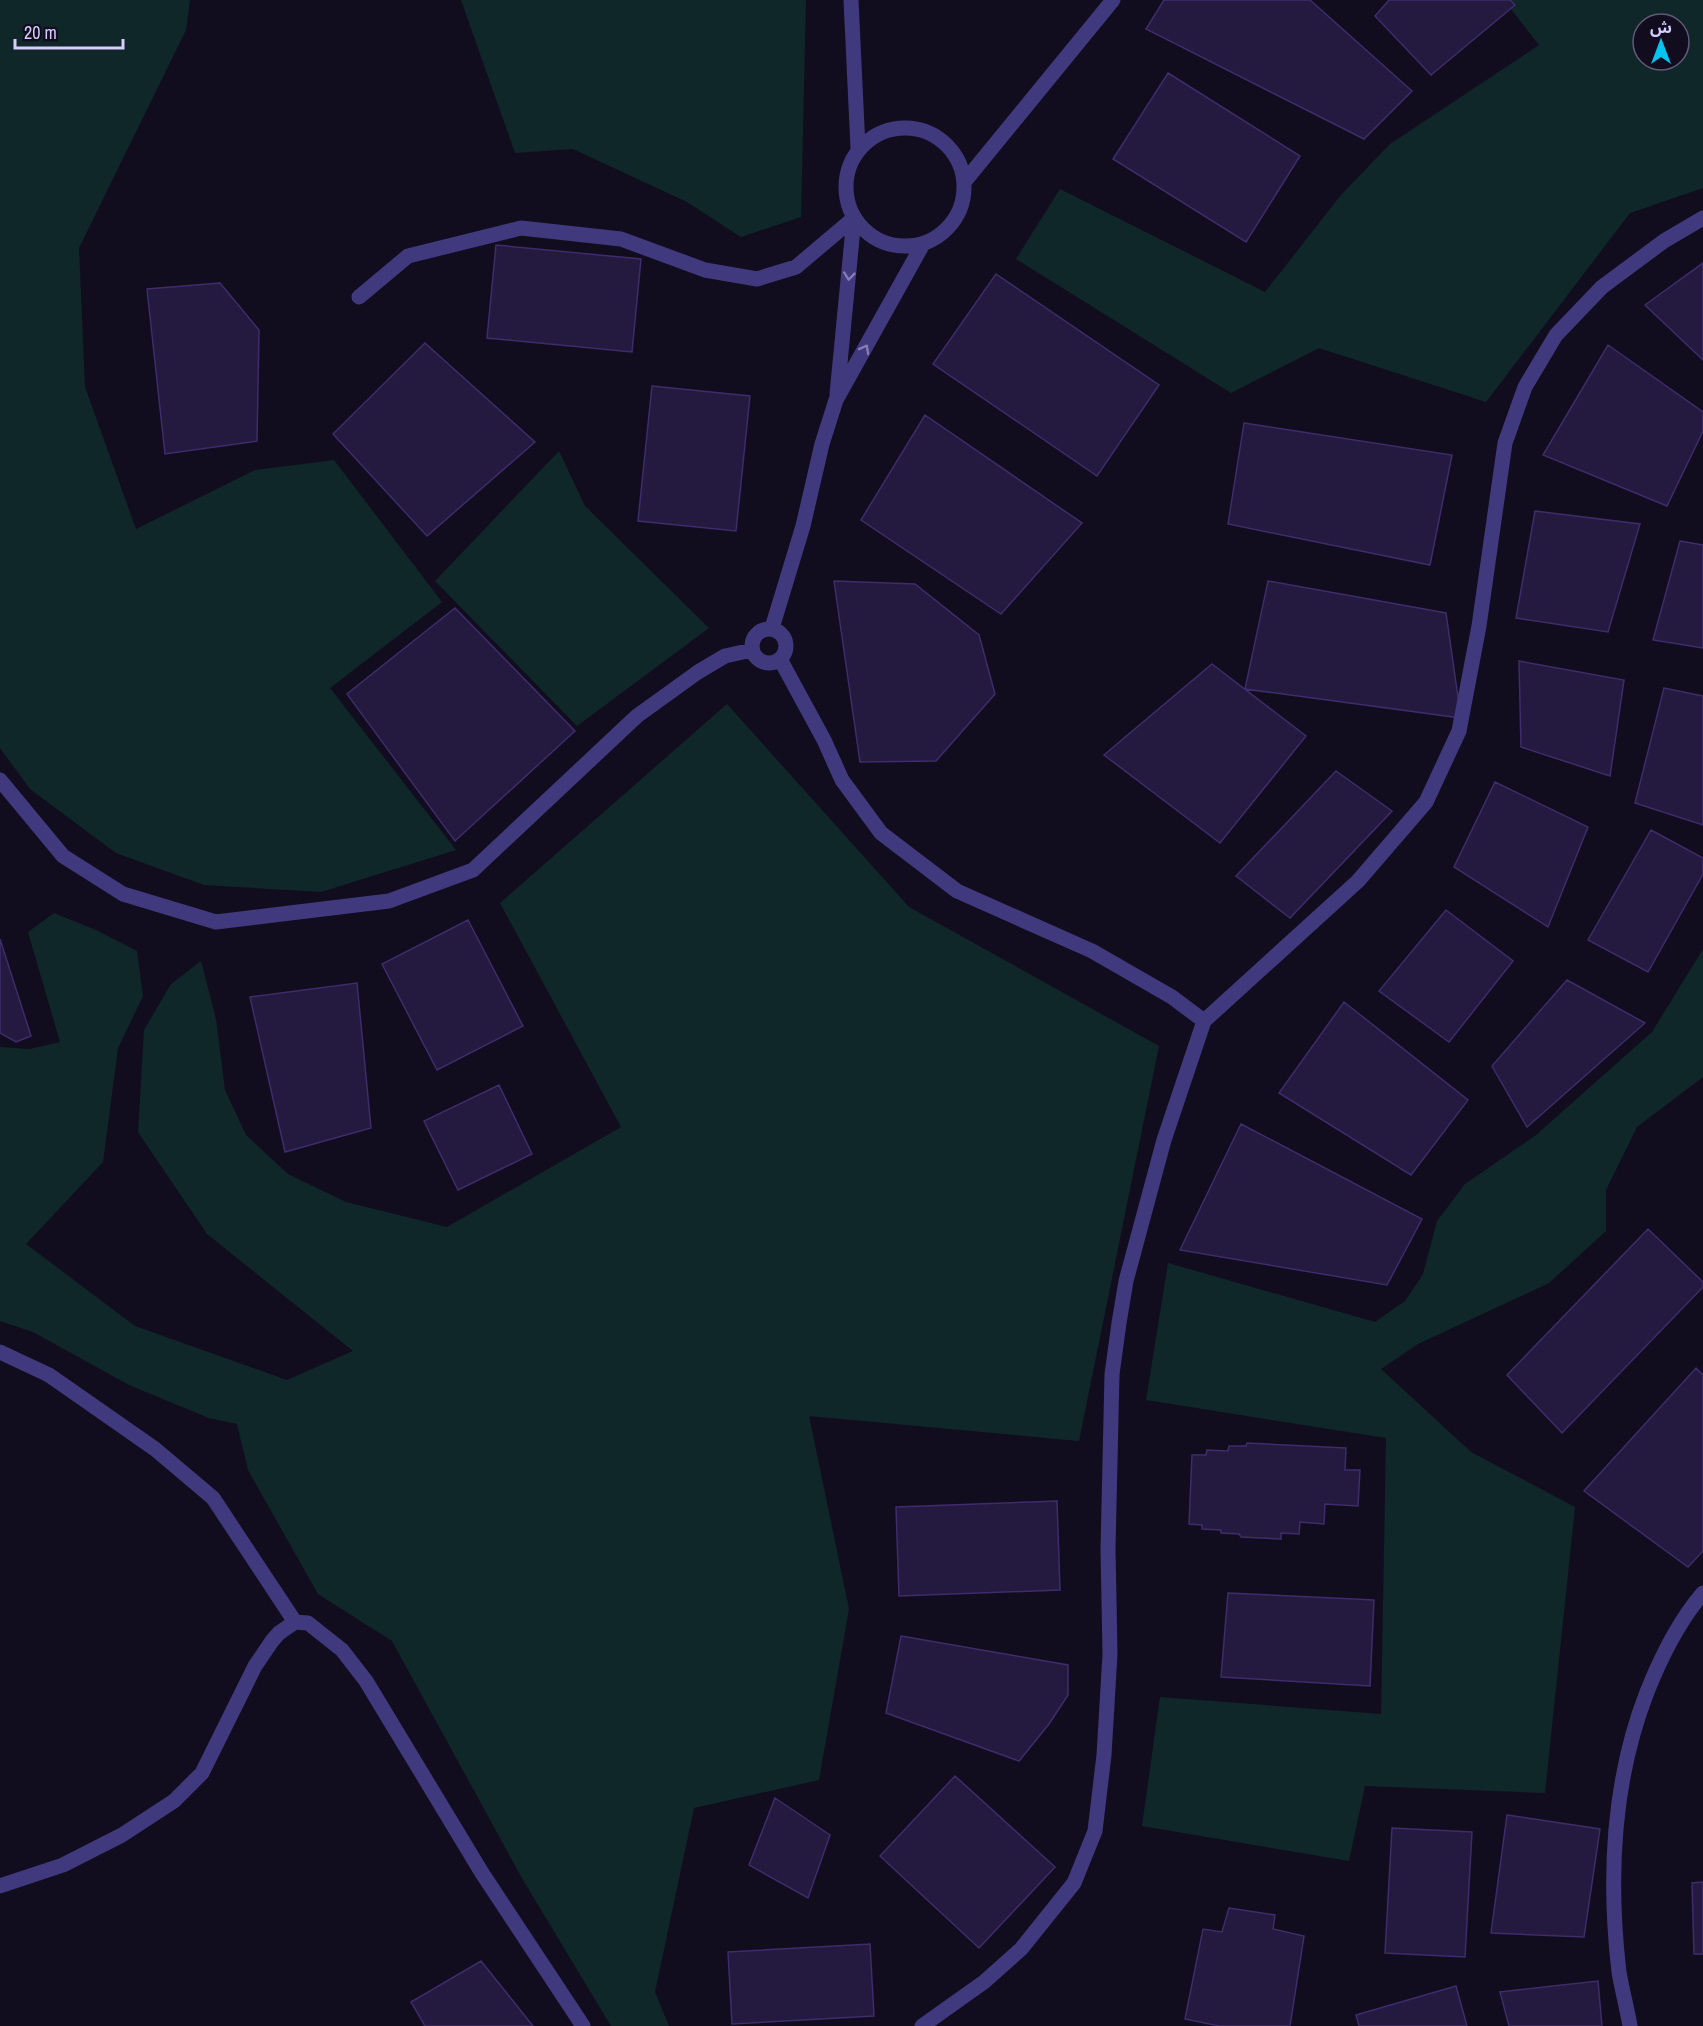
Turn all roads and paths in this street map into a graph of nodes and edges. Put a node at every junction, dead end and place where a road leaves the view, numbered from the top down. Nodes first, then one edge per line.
1 (851, 0) edge
2 (1113, 0) edge
3 (858, 148) junction
4 (965, 181) junction
5 (854, 218) junction
6 (1703, 218) edge
7 (923, 244) junction
8 (359, 297) dead end
9 (836, 400) junction
10 (772, 628) junction
11 (752, 650) junction
12 (780, 659) junction
13 (0, 780) edge
14 (1204, 1021) junction
15 (0, 1352) edge
16 (1703, 1593) edge
17 (295, 1622) junction
18 (0, 1886) edge
19 (926, 2025) edge
20 (583, 2026) edge
21 (1630, 2026) edge

1 - 3 street
2 - 4 street
3 - 4 street
3 - 5 street
4 - 7 street
5 - 7 street
5 - 8 street
5 -> 9 street
6 - 14 street
9 -> 7 street
9 - 10 street
10 - 11 street
10 - 12 street
11 - 12 street
11 - 13 street
12 - 14 street
14 - 19 street
15 - 17 street
16 - 21 street
17 - 18 street
17 - 20 street

